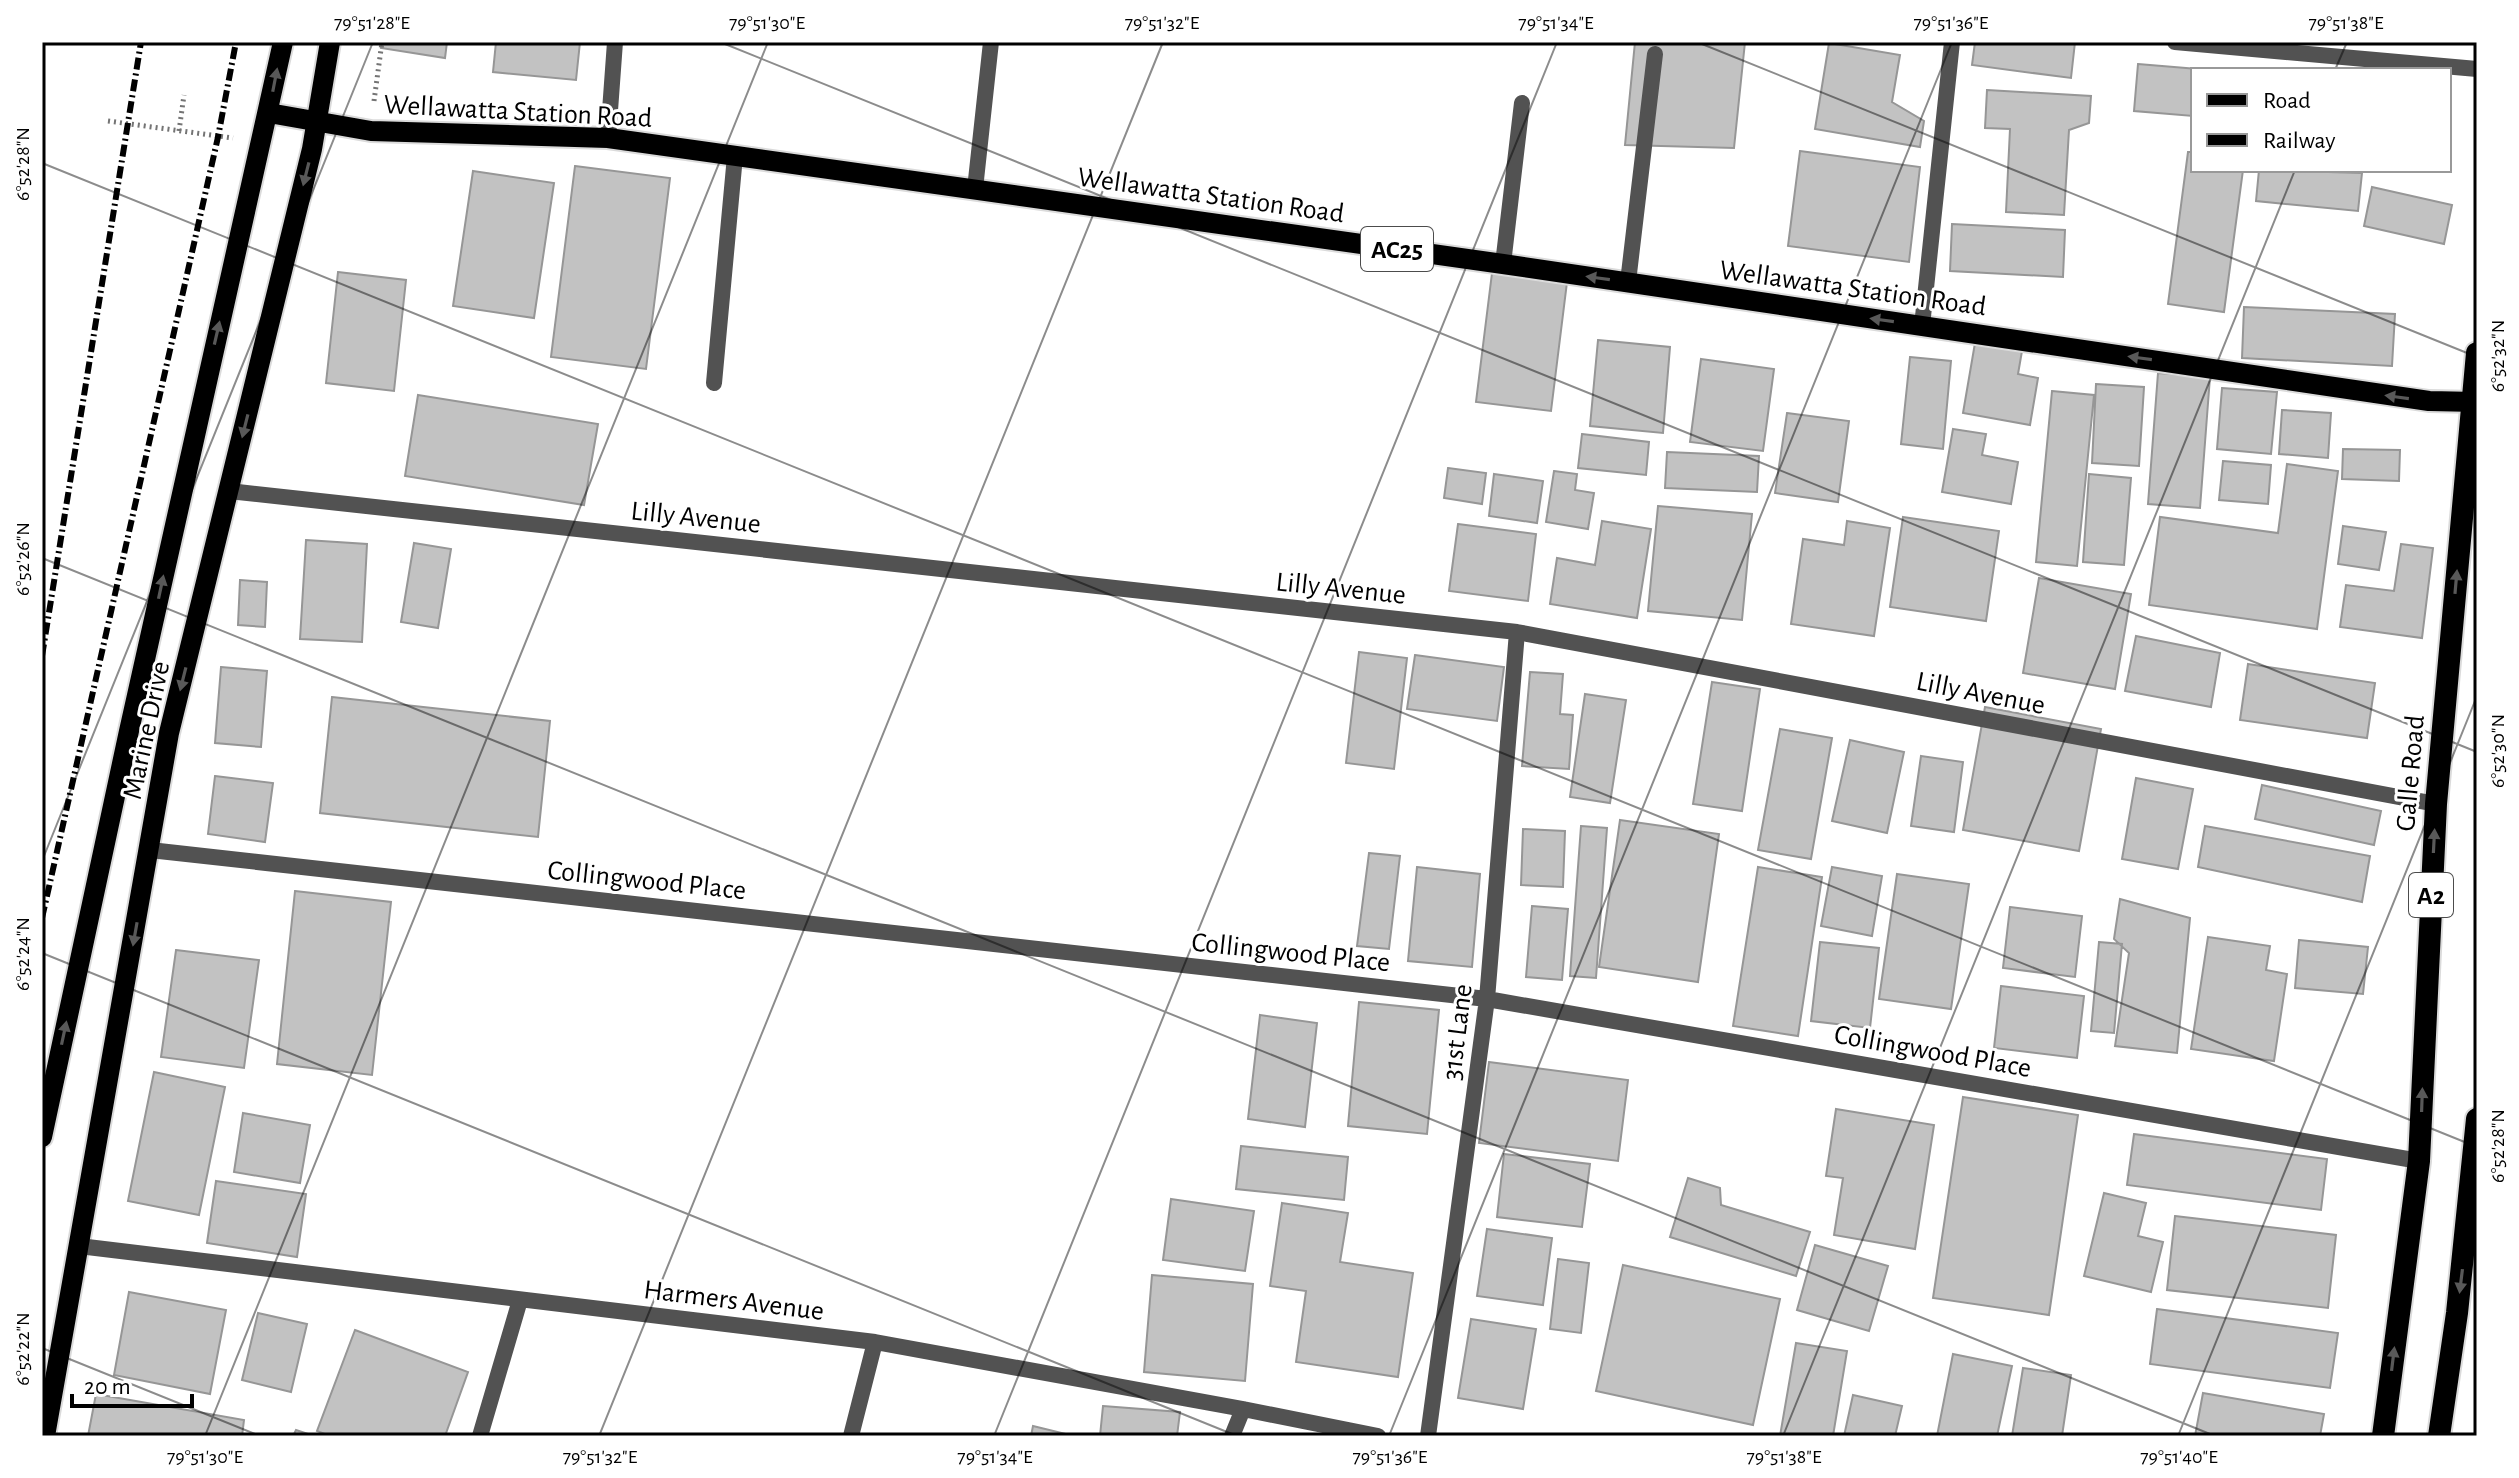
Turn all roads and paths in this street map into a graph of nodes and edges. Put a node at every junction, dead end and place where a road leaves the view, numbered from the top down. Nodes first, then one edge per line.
1 (283, 42) edge
2 (330, 42) edge
3 (382, 42) edge
4 (615, 42) edge
5 (991, 42) edge
6 (1952, 42) edge
7 (2175, 42) edge
8 (1655, 54) dead end
9 (2477, 69) edge
10 (184, 95) dead end
11 (1522, 103) dead end
12 (269, 113) junction
13 (108, 121) dead end
14 (318, 122) junction
15 (179, 131) junction
16 (371, 131) junction
17 (608, 138) junction
18 (262, 139) junction
19 (735, 156) junction
20 (975, 189) junction
21 (1503, 264) junction
22 (1628, 282) junction
23 (1922, 326) junction
24 (2477, 353) edge
25 (714, 383) dead end
26 (2476, 402) edge
27 (229, 491) junction
28 (1517, 632) junction
29 (2436, 804) junction
30 (150, 850) junction
31 (1487, 999) junction
32 (2477, 1119) edge
33 (42, 1137) edge
34 (2419, 1161) junction
35 (79, 1246) junction
36 (520, 1300) junction
37 (875, 1342) junction
38 (1243, 1409) junction
39 (45, 1436) edge
40 (480, 1436) edge
41 (851, 1436) edge
42 (1232, 1436) edge
43 (1378, 1436) edge
44 (1428, 1436) edge
45 (2383, 1436) edge
46 (2439, 1436) edge

12 -> 1 main road, Marine Drive
2 - 14 main road, Marine Drive
3 - 16 path
4 - 17 street
5 - 20 street
6 - 23 street
7 - 9 street
8 - 22 street
10 - 15 path
11 - 21 street
12 - 14 main road, Wellawatta Station Road
12 - 18 main road, Marine Drive
13 - 15 path
14 - 16 main road, Wellawatta Station Road / AC25
14 -> 27 main road, Marine Drive
15 - 18 path
16 - 17 main road, Wellawatta Station Road / AC25
17 - 19 main road, Wellawatta Station Road / AC25
33 -> 18 main road, Marine Drive
19 - 20 main road, Wellawatta Station Road / AC25
19 - 25 street
20 - 21 main road, Wellawatta Station Road / AC25
22 -> 21 main road, Wellawatta Station Road / AC25
23 -> 22 main road, Wellawatta Station Road / AC25
26 -> 23 main road, Wellawatta Station Road / AC25
24 - 26 highway, Galle Road / A2
29 -> 26 highway, Galle Road / A2
27 - 28 street, Lilly Avenue
27 -> 30 main road, Marine Drive
28 - 29 street, Lilly Avenue
28 - 31 street, 31st Lane
34 -> 29 highway, Galle Road / A2
30 - 31 street, Collingwood Place
30 -> 35 main road, Marine Drive
31 - 34 street, Collingwood Place
31 - 44 street, 31st Lane
32 -> 46 highway
45 -> 34 highway, Galle Road / A2
35 - 36 street, Harmers Avenue
35 - 39 main road, Marine Drive
36 - 37 street, Harmers Avenue
36 - 40 street
37 - 38 street, Harmers Avenue
37 - 41 street
38 - 42 street
38 - 43 street, Harmers Avenue

